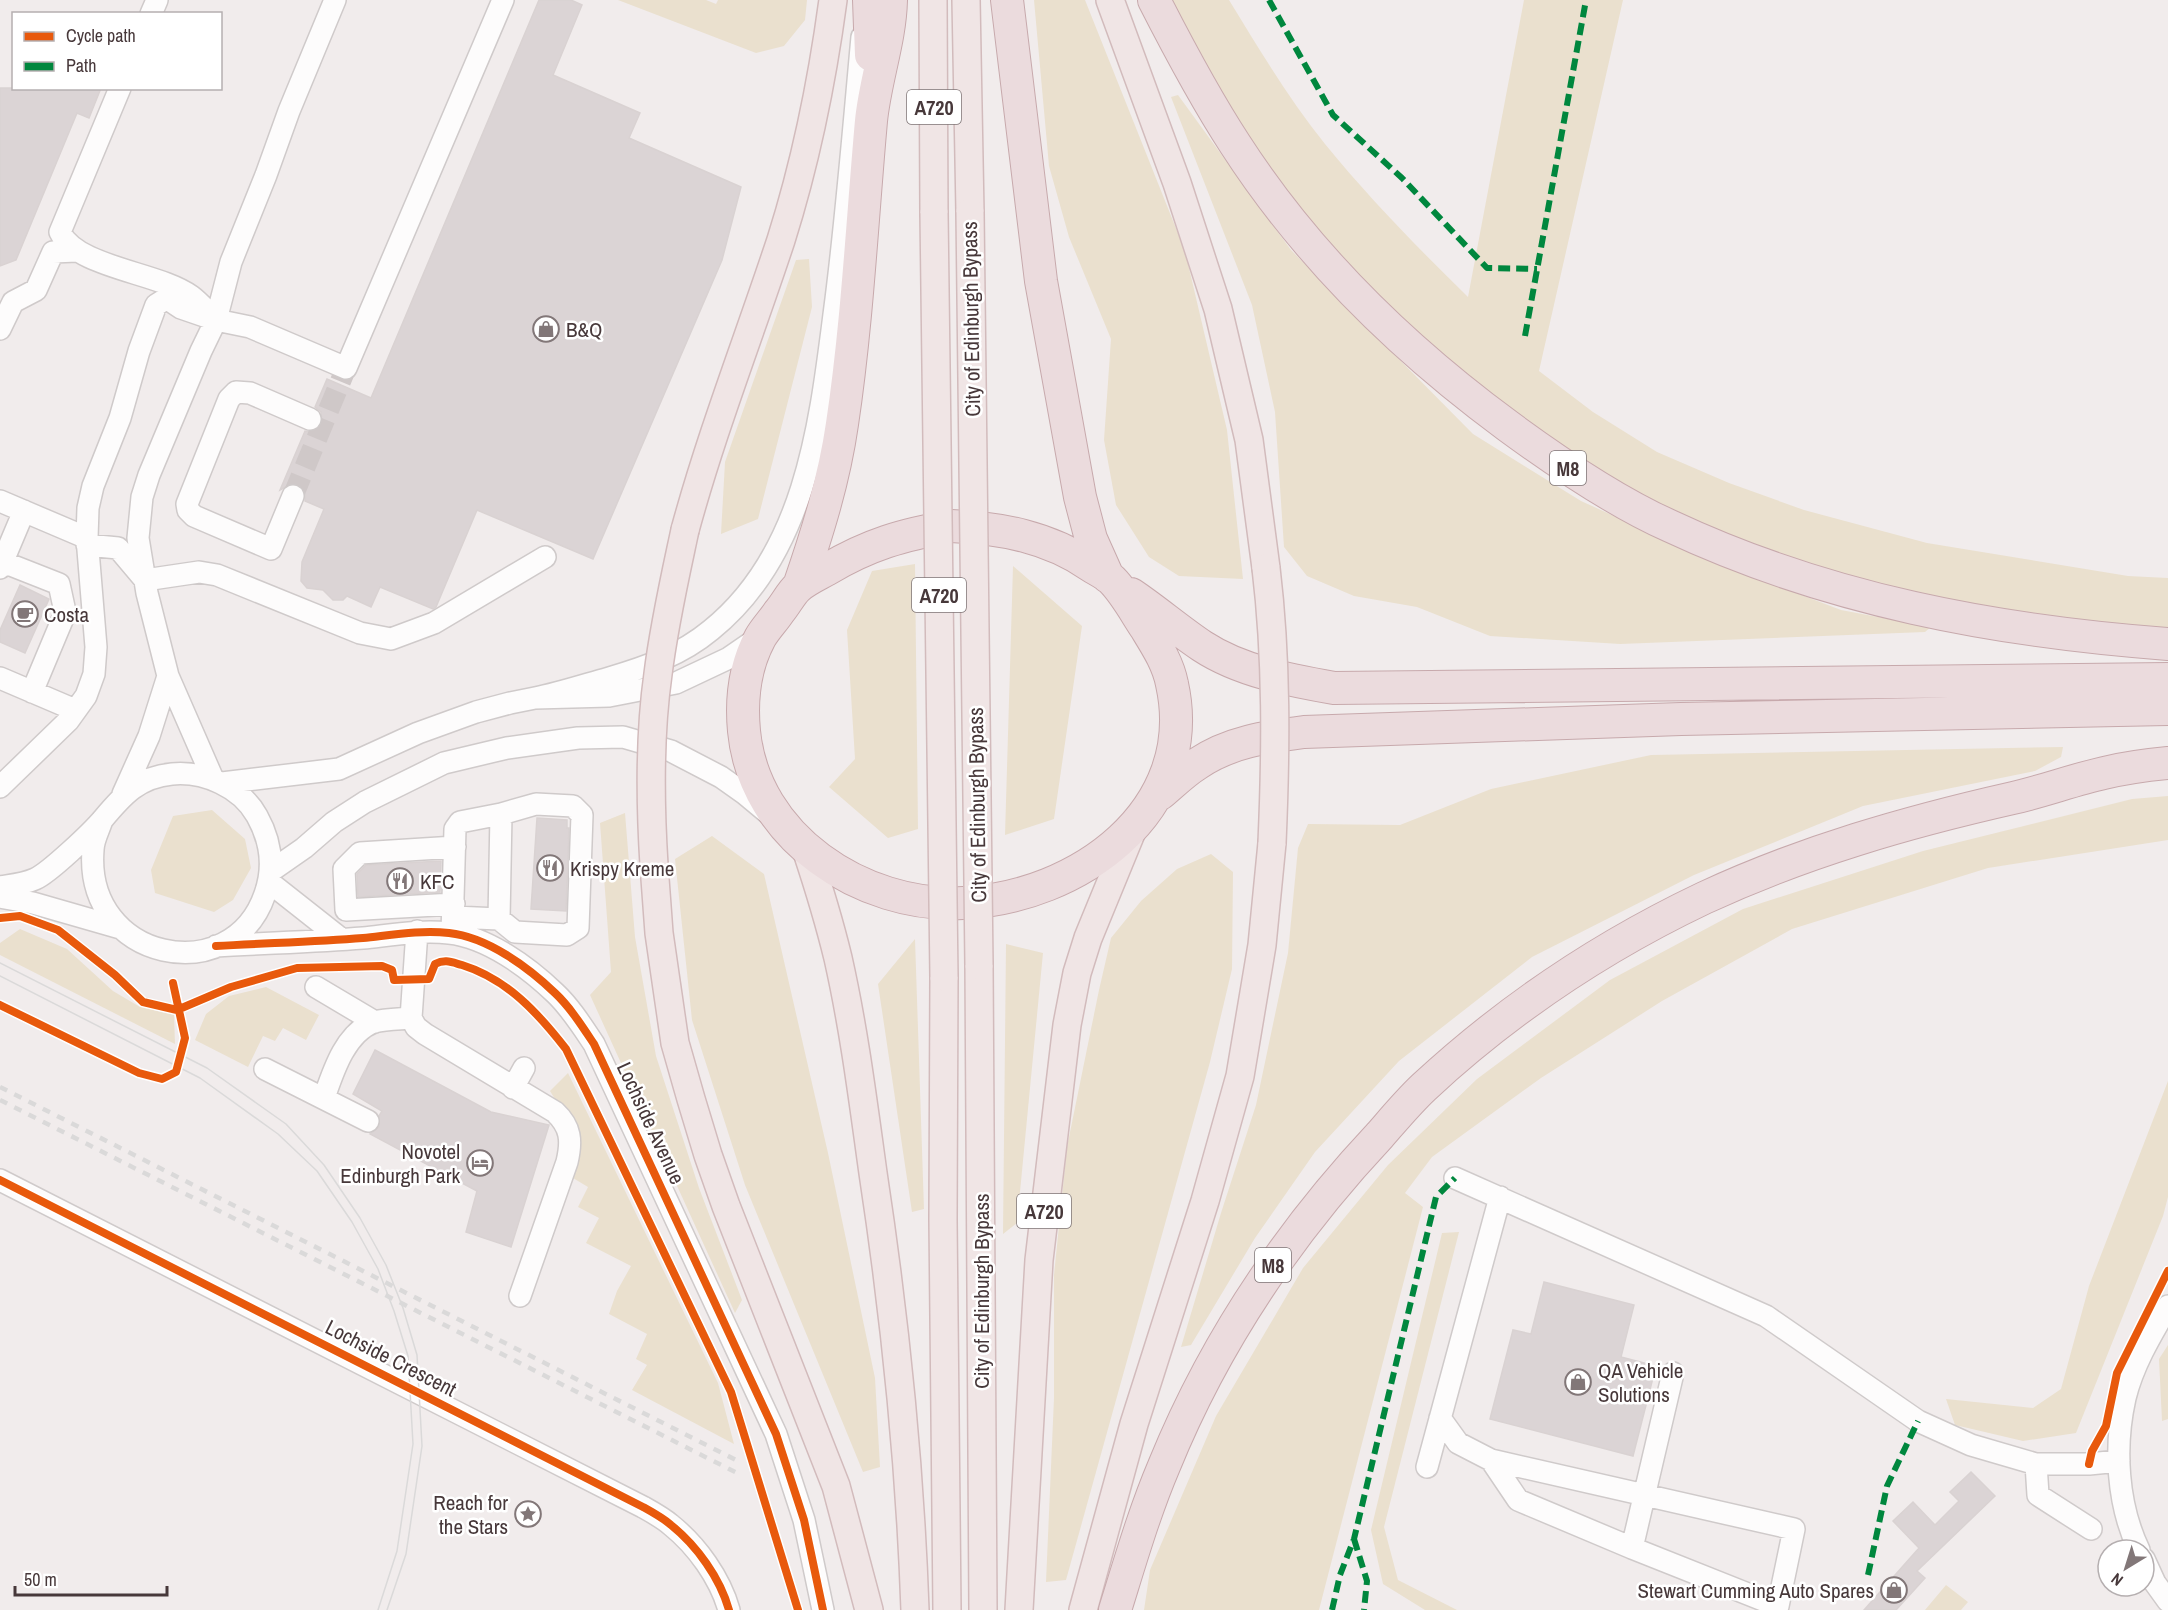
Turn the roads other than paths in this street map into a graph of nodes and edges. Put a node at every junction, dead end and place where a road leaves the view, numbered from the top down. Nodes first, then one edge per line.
1 (334, 0) edge
2 (503, 0) edge
3 (833, 0) edge
4 (867, 0) edge
5 (891, 0) edge
6 (933, 0) edge
7 (966, 0) edge
8 (1007, 0) edge
9 (1110, 0) edge
10 (1154, 0) edge
11 (119, 90) edge
12 (873, 100) junction
13 (77, 251) junction
14 (216, 320) junction
15 (0, 329) edge
16 (310, 419) dead end
17 (293, 496) tunnel mouth
18 (0, 501) edge
19 (24, 511) junction
20 (87, 542) junction
21 (544, 556) dead end
22 (1, 565) edge
23 (1110, 579) junction
24 (145, 580) junction
25 (799, 586) junction
26 (761, 636) junction
27 (2168, 644) edge
28 (168, 676) junction
29 (0, 678) edge
30 (2168, 679) edge
31 (32, 692) junction
32 (535, 698) junction
33 (2168, 709) edge
34 (75, 710) junction
35 (2168, 763) edge
36 (217, 781) junction
37 (5, 783) edge
38 (123, 795) junction
39 (1155, 798) junction
40 (501, 814) junction
41 (102, 820) junction
42 (783, 825) junction
43 (1135, 825) junction
44 (455, 838) junction
45 (806, 849) junction
46 (270, 877) junction
47 (0, 887) edge
48 (0, 897) edge
49 (453, 918) junction
50 (499, 919) junction
51 (120, 928) junction
52 (417, 931) junction
53 (340, 938) junction
54 (216, 946) junction
55 (316, 987) dead end
56 (411, 1018) junction
57 (375, 1022) junction
58 (524, 1068) dead end
59 (266, 1069) dead end
60 (513, 1088) junction
61 (324, 1098) junction
62 (368, 1120) dead end
63 (1455, 1178) dead end
64 (0, 1180) edge
65 (1500, 1197) junction
66 (520, 1296) dead end
67 (2168, 1306) edge
68 (1673, 1373) dead end
69 (1440, 1418) junction
70 (1491, 1460) junction
71 (2119, 1461) junction
72 (2036, 1464) junction
73 (1427, 1467) dead end
74 (1646, 1495) junction
75 (2091, 1529) dead end
76 (2134, 1538) edge
77 (1632, 1548) junction
78 (2156, 1583) edge
79 (2168, 1601) edge
80 (729, 1610) edge
81 (823, 1610) edge
82 (870, 1610) edge
83 (915, 1610) edge
84 (947, 1610) edge
85 (983, 1610) edge
86 (1020, 1610) edge
87 (1083, 1610) edge
88 (1115, 1610) edge

1 - 14 street
2 - 14 street
3 - 82 main road, bridge
4 - 12 highway
4 - 32 street
5 - 12 highway
6 - 84 main road, City of Edinburgh Bypass / A720, bridge
7 - 85 main road, City of Edinburgh Bypass / A720, bridge
8 - 23 highway
9 - 87 main road, bridge
10 - 27 highway, M8
11 - 13 street
12 - 25 highway
13 - 14 street
13 - 15 street
14 - 20 street
14 - 24 street
16 - 17 street
18 - 19 street
19 - 20 street
19 - 22 street
20 - 24 street
20 - 34 street
21 - 24 street
22 - 31 street
23 - 25 highway
23 - 30 highway
23 - 39 highway
24 - 28 street
25 - 26 highway
26 - 32 street
26 - 42 highway
28 - 36 street
28 - 38 street
29 - 31 street
31 - 34 street
32 - 36 street
33 - 39 highway
34 - 37 street
35 - 88 highway, M8
36 - 38 street
36 - 46 street
38 - 41 street
39 - 43 highway
40 - 44 street
40 - 50 street
40 - 50 street
41 - 47 street
41 - 51 street
42 - 45 highway
42 - 46 street
43 - 45 highway
43 - 86 main road, A720
44 - 49 street
44 - 49 street
45 - 83 main road
46 - 53 street
46 - 54 street
48 - 51 street
49 - 50 street
49 - 52 street, Lochside Avenue
49 - 81 street, Lochside Avenue
51 - 54 street
52 - 53 street, Lochside Avenue
52 - 56 street
53 - 54 street, Lochside Avenue
55 - 57 street
56 - 57 street
56 - 60 street
57 - 61 street
58 - 60 street
59 - 61 street
60 - 66 street
61 - 62 street
63 - 65 street
64 - 80 street, Lochside Crescent
65 - 69 street
65 - 72 street
67 - 71 street
68 - 74 street
69 - 70 street
69 - 73 street
70 - 74 street
70 - 77 street
71 - 72 street
71 - 76 street
72 - 75 street
74 - 77 street
74 - 77 street
78 - 79 street

